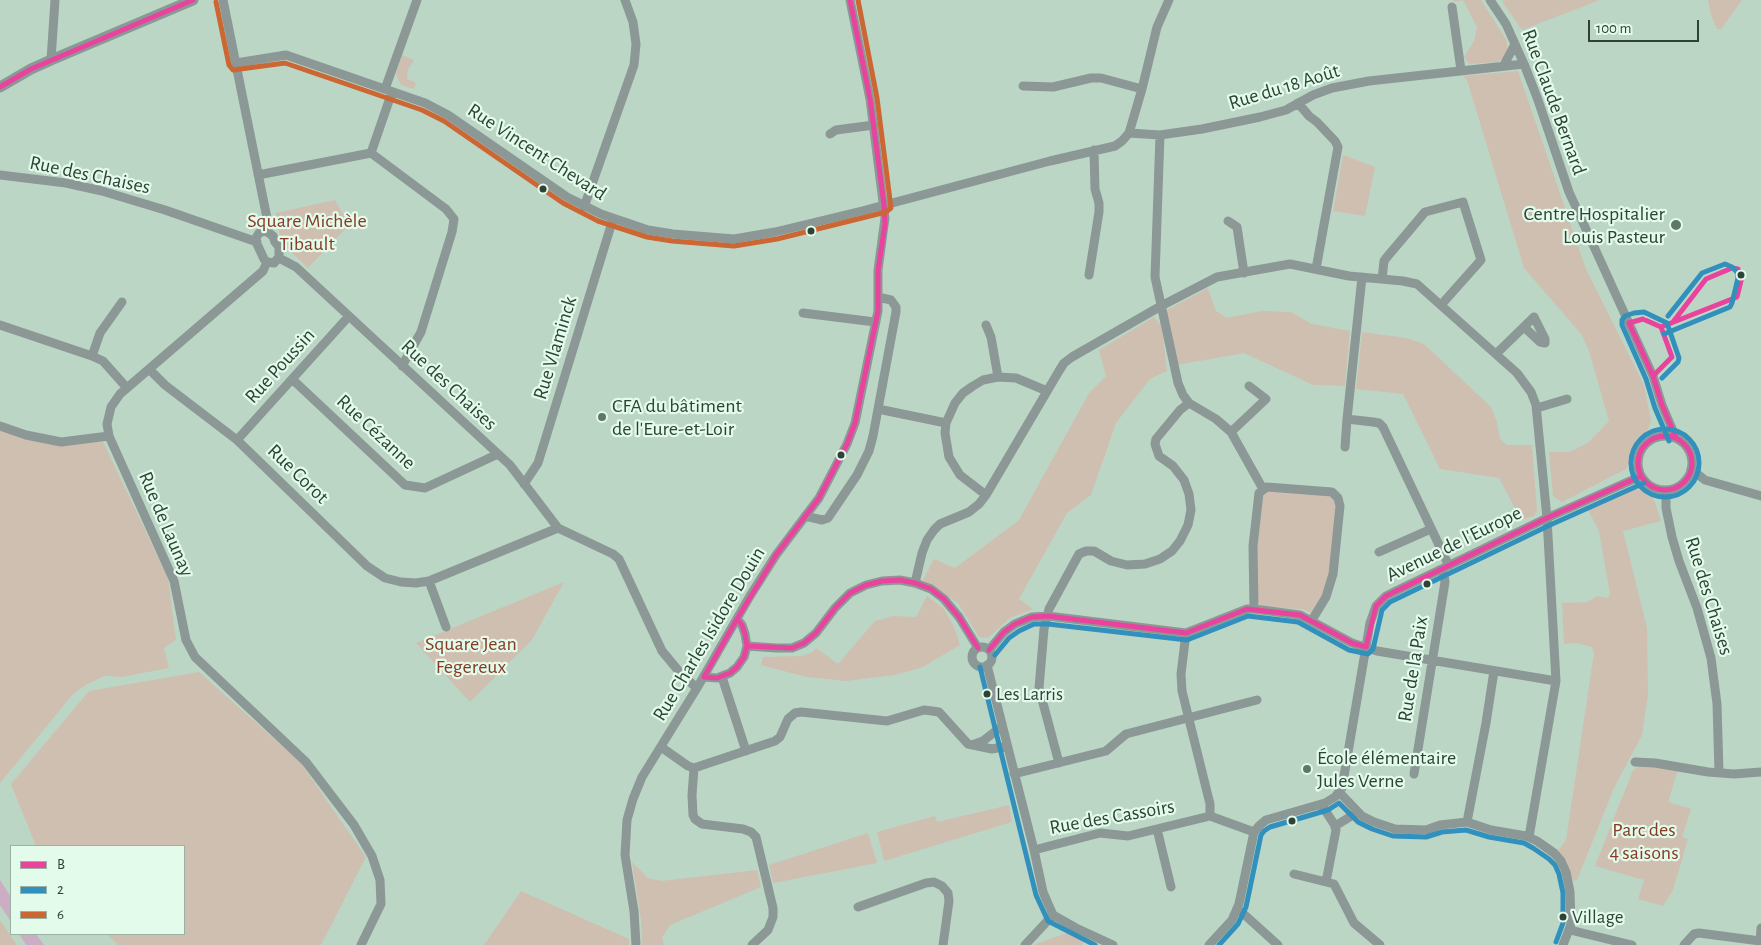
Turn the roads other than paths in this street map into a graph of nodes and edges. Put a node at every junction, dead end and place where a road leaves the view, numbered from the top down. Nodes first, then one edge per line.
1 (55, 0) edge
2 (193, 0) edge
3 (223, 0) edge
4 (417, 0) edge
5 (625, 0) edge
6 (850, 0) edge
7 (1169, 0) edge
8 (1490, 0) edge
9 (1452, 7) dead end
10 (1515, 44) junction
11 (51, 60) junction
12 (236, 63) junction
13 (1524, 64) junction
14 (1504, 65) junction
15 (1461, 70) junction
16 (1023, 86) dead end
17 (0, 87) edge
18 (1142, 88) junction
19 (388, 91) junction
20 (1298, 103) junction
21 (874, 125) junction
22 (832, 131) dead end
23 (1129, 133) junction
24 (1160, 135) junction
25 (1094, 150) junction
26 (372, 153) junction
27 (0, 175) edge
28 (258, 175) junction
29 (884, 205) junction
30 (584, 207) junction
31 (613, 219) junction
32 (1228, 221) dead end
33 (268, 232) junction
34 (257, 242) junction
35 (279, 258) junction
36 (267, 262) junction
37 (1316, 269) junction
38 (1244, 273) junction
39 (1089, 275) dead end
40 (1362, 277) junction
41 (1382, 279) junction
42 (878, 298) junction
43 (122, 302) dead end
44 (1441, 305) junction
45 (1161, 306) junction
46 (803, 313) dead end
47 (349, 316) junction
48 (875, 322) junction
49 (986, 325) dead end
50 (0, 326) edge
51 (1524, 327) dead end
52 (1496, 354) junction
53 (92, 356) junction
54 (402, 366) junction
55 (150, 370) junction
56 (998, 377) junction
57 (292, 379) junction
58 (1249, 386) dead end
59 (127, 388) junction
60 (1046, 391) junction
61 (1567, 398) dead end
62 (1189, 403) junction
63 (1537, 408) junction
64 (878, 409) junction
65 (1347, 419) junction
66 (946, 424) junction
67 (0, 426) edge
68 (1231, 432) junction
69 (109, 436) junction
70 (1676, 438) junction
71 (237, 440) junction
72 (1345, 447) dead end
73 (498, 454) junction
74 (1691, 469) junction
75 (1641, 476) junction
76 (524, 484) junction
77 (1263, 489) junction
78 (1666, 490) junction
79 (986, 495) junction
80 (1761, 496) edge
81 (805, 516) junction
82 (1547, 518) junction
83 (558, 528) junction
84 (1432, 529) junction
85 (1379, 552) dead end
86 (1445, 568) junction
87 (429, 582) junction
88 (915, 582) junction
89 (1254, 609) junction
90 (1048, 616) junction
91 (737, 619) junction
92 (1312, 620) junction
93 (446, 627) dead end
94 (1186, 633) junction
95 (746, 646) junction
96 (1366, 647) junction
97 (978, 648) junction
98 (989, 650) junction
99 (1432, 661) junction
100 (987, 666) junction
101 (1494, 671) junction
102 (704, 677) junction
103 (722, 677) junction
104 (1556, 681) junction
105 (697, 688) junction
106 (1257, 700) dead end
107 (1188, 718) junction
108 (1002, 726) junction
109 (972, 745) junction
110 (1007, 746) junction
111 (661, 747) junction
112 (746, 751) junction
113 (1635, 762) dead end
114 (1059, 763) junction
115 (694, 768) junction
116 (1719, 772) junction
117 (1761, 772) edge
118 (1014, 774) junction
119 (1414, 774) dead end
120 (1340, 792) junction
121 (1321, 804) junction
122 (1358, 812) junction
123 (1210, 816) junction
124 (1467, 822) junction
125 (1335, 826) junction
126 (1157, 829) junction
127 (1254, 832) junction
128 (1529, 837) junction
129 (1034, 850) junction
130 (1294, 874) dead end
131 (1326, 882) junction
132 (1171, 887) dead end
133 (858, 907) dead end
134 (1237, 908) junction
135 (1053, 915) junction
136 (1761, 928) edge
137 (1570, 930) junction
138 (1760, 943) edge
139 (361, 945) edge
140 (636, 945) edge
141 (752, 945) edge
142 (943, 945) edge
143 (1025, 945) edge
144 (1113, 945) edge
145 (1209, 945) edge
146 (1278, 945) edge
147 (1380, 945) edge
148 (1563, 945) edge
149 (1632, 945) edge
150 (1684, 945) edge

1 - 11 street
2 - 11 main road
3 - 12 street
4 - 19 street
5 - 30 street
6 - 21 street, Rue Charles Isidore Douin
7 - 18 street
8 - 10 street, Rue Claude Bernard
9 - 15 street
10 - 13 street, Rue Claude Bernard
10 - 14 street
11 - 17 main road
12 - 19 street, Rue Vincent Chevard
12 - 28 street
13 - 14 street, Rue du 18 Août
13 - 70 street, Rue Claude Bernard
14 - 15 street, Rue du 18 Août
15 - 20 street, Rue du 18 Août
16 - 18 street
18 - 23 street
19 - 26 street
19 - 30 street, Rue Vincent Chevard
20 - 24 street, Rue du 18 Août
20 - 37 street
21 - 22 street
21 - 29 street, Rue Charles Isidore Douin
23 - 24 street, Rue du 18 Août
23 - 25 street
24 - 45 street
25 - 29 street
25 - 39 street
26 - 28 street
26 - 54 street
27 - 34 street, Rue des Chaises
28 - 33 street
29 - 31 street, Rue Vincent Chevard
29 - 42 street, Rue Charles Isidore Douin
30 - 31 street, Rue Vincent Chevard
31 - 76 street, Rue Vlaminck
32 - 38 street
33 - 34 street
33 - 35 street
34 - 36 street
35 - 36 street
35 - 47 street, Rue des Chaises
36 - 55 street, Rue de Launay
37 - 38 street
37 - 40 street
38 - 45 street
40 - 41 street
40 - 65 street
41 - 44 street
41 - 44 street
42 - 48 street, Rue Charles Isidore Douin
42 - 64 street
43 - 53 street
44 - 52 street
45 - 60 street
45 - 62 street
46 - 48 street
47 - 54 street, Rue des Chaises
47 - 57 street, Rue Poussin
48 - 81 street, Rue Charles Isidore Douin
49 - 56 street
50 - 53 street
51 - 52 street
52 - 63 street
53 - 59 street
54 - 73 street, Rue des Chaises
55 - 59 street, Rue de Launay
55 - 71 street, Rue Corot
56 - 60 street
56 - 66 street
57 - 71 street, Rue Poussin
57 - 73 street, Rue Cézanne
58 - 68 street
59 - 69 street, Rue de Launay
60 - 79 street
61 - 63 street
62 - 68 street
62 - 90 street
63 - 82 street
64 - 66 street
64 - 81 street
65 - 72 street
65 - 84 street, Rue de la Paix
66 - 79 street
67 - 69 street
68 - 77 street
69 - 139 street, Rue de Launay
70 - 74 street
70 - 75 street
71 - 87 street, Rue Corot
73 - 76 street, Rue des Chaises
74 - 78 street
74 - 80 street
75 - 78 street
75 - 82 street, Avenue de l'Europe
76 - 83 street, Rue des Chaises
77 - 89 street
77 - 92 street
78 - 116 street, Rue des Chaises
79 - 88 street
81 - 91 street, Rue Charles Isidore Douin
82 - 86 street, Avenue de l'Europe
82 - 104 street
83 - 87 street, Rue Corot
83 - 105 street, Rue des Chaises
84 - 85 street
84 - 86 street, Rue de la Paix
86 - 96 street, Avenue de l'Europe
86 - 99 street, Rue de la Paix
87 - 93 street
88 - 95 street
88 - 97 street
89 - 92 street
89 - 94 street
90 - 94 street
90 - 98 street
90 - 114 street
91 - 95 street
91 - 102 street, Rue Charles Isidore Douin
92 - 96 street
94 - 107 street
95 - 103 street
96 - 99 street
96 - 120 street, Avenue de l'Europe
97 - 98 street
97 - 100 street
98 - 100 street
99 - 101 street
99 - 119 street, Rue de la Paix
100 - 108 street
101 - 104 street
101 - 124 street
102 - 103 street
102 - 105 street, Rue Charles Isidore Douin
103 - 112 street
104 - 128 street
105 - 111 street, Rue Charles Isidore Douin
106 - 107 street
107 - 114 street
107 - 123 street
108 - 109 street
108 - 110 street
109 - 110 street
109 - 112 street
110 - 118 street
111 - 115 street
111 - 140 street, Rue Charles Isidore Douin
112 - 115 street
113 - 116 street
114 - 118 street
115 - 141 street
116 - 117 street
118 - 129 street
120 - 121 street
120 - 122 street
121 - 125 street
121 - 127 street
122 - 124 street
122 - 125 street
123 - 126 street, Rue des Cassoirs
123 - 127 street
124 - 128 street
125 - 131 street
126 - 129 street, Rue des Cassoirs
126 - 132 street
127 - 134 street
128 - 137 street
129 - 135 street
130 - 131 street
131 - 147 street
133 - 142 street
134 - 145 street
134 - 146 street
135 - 143 street
135 - 144 street
136 - 138 street
137 - 148 street
137 - 149 street
138 - 150 street

